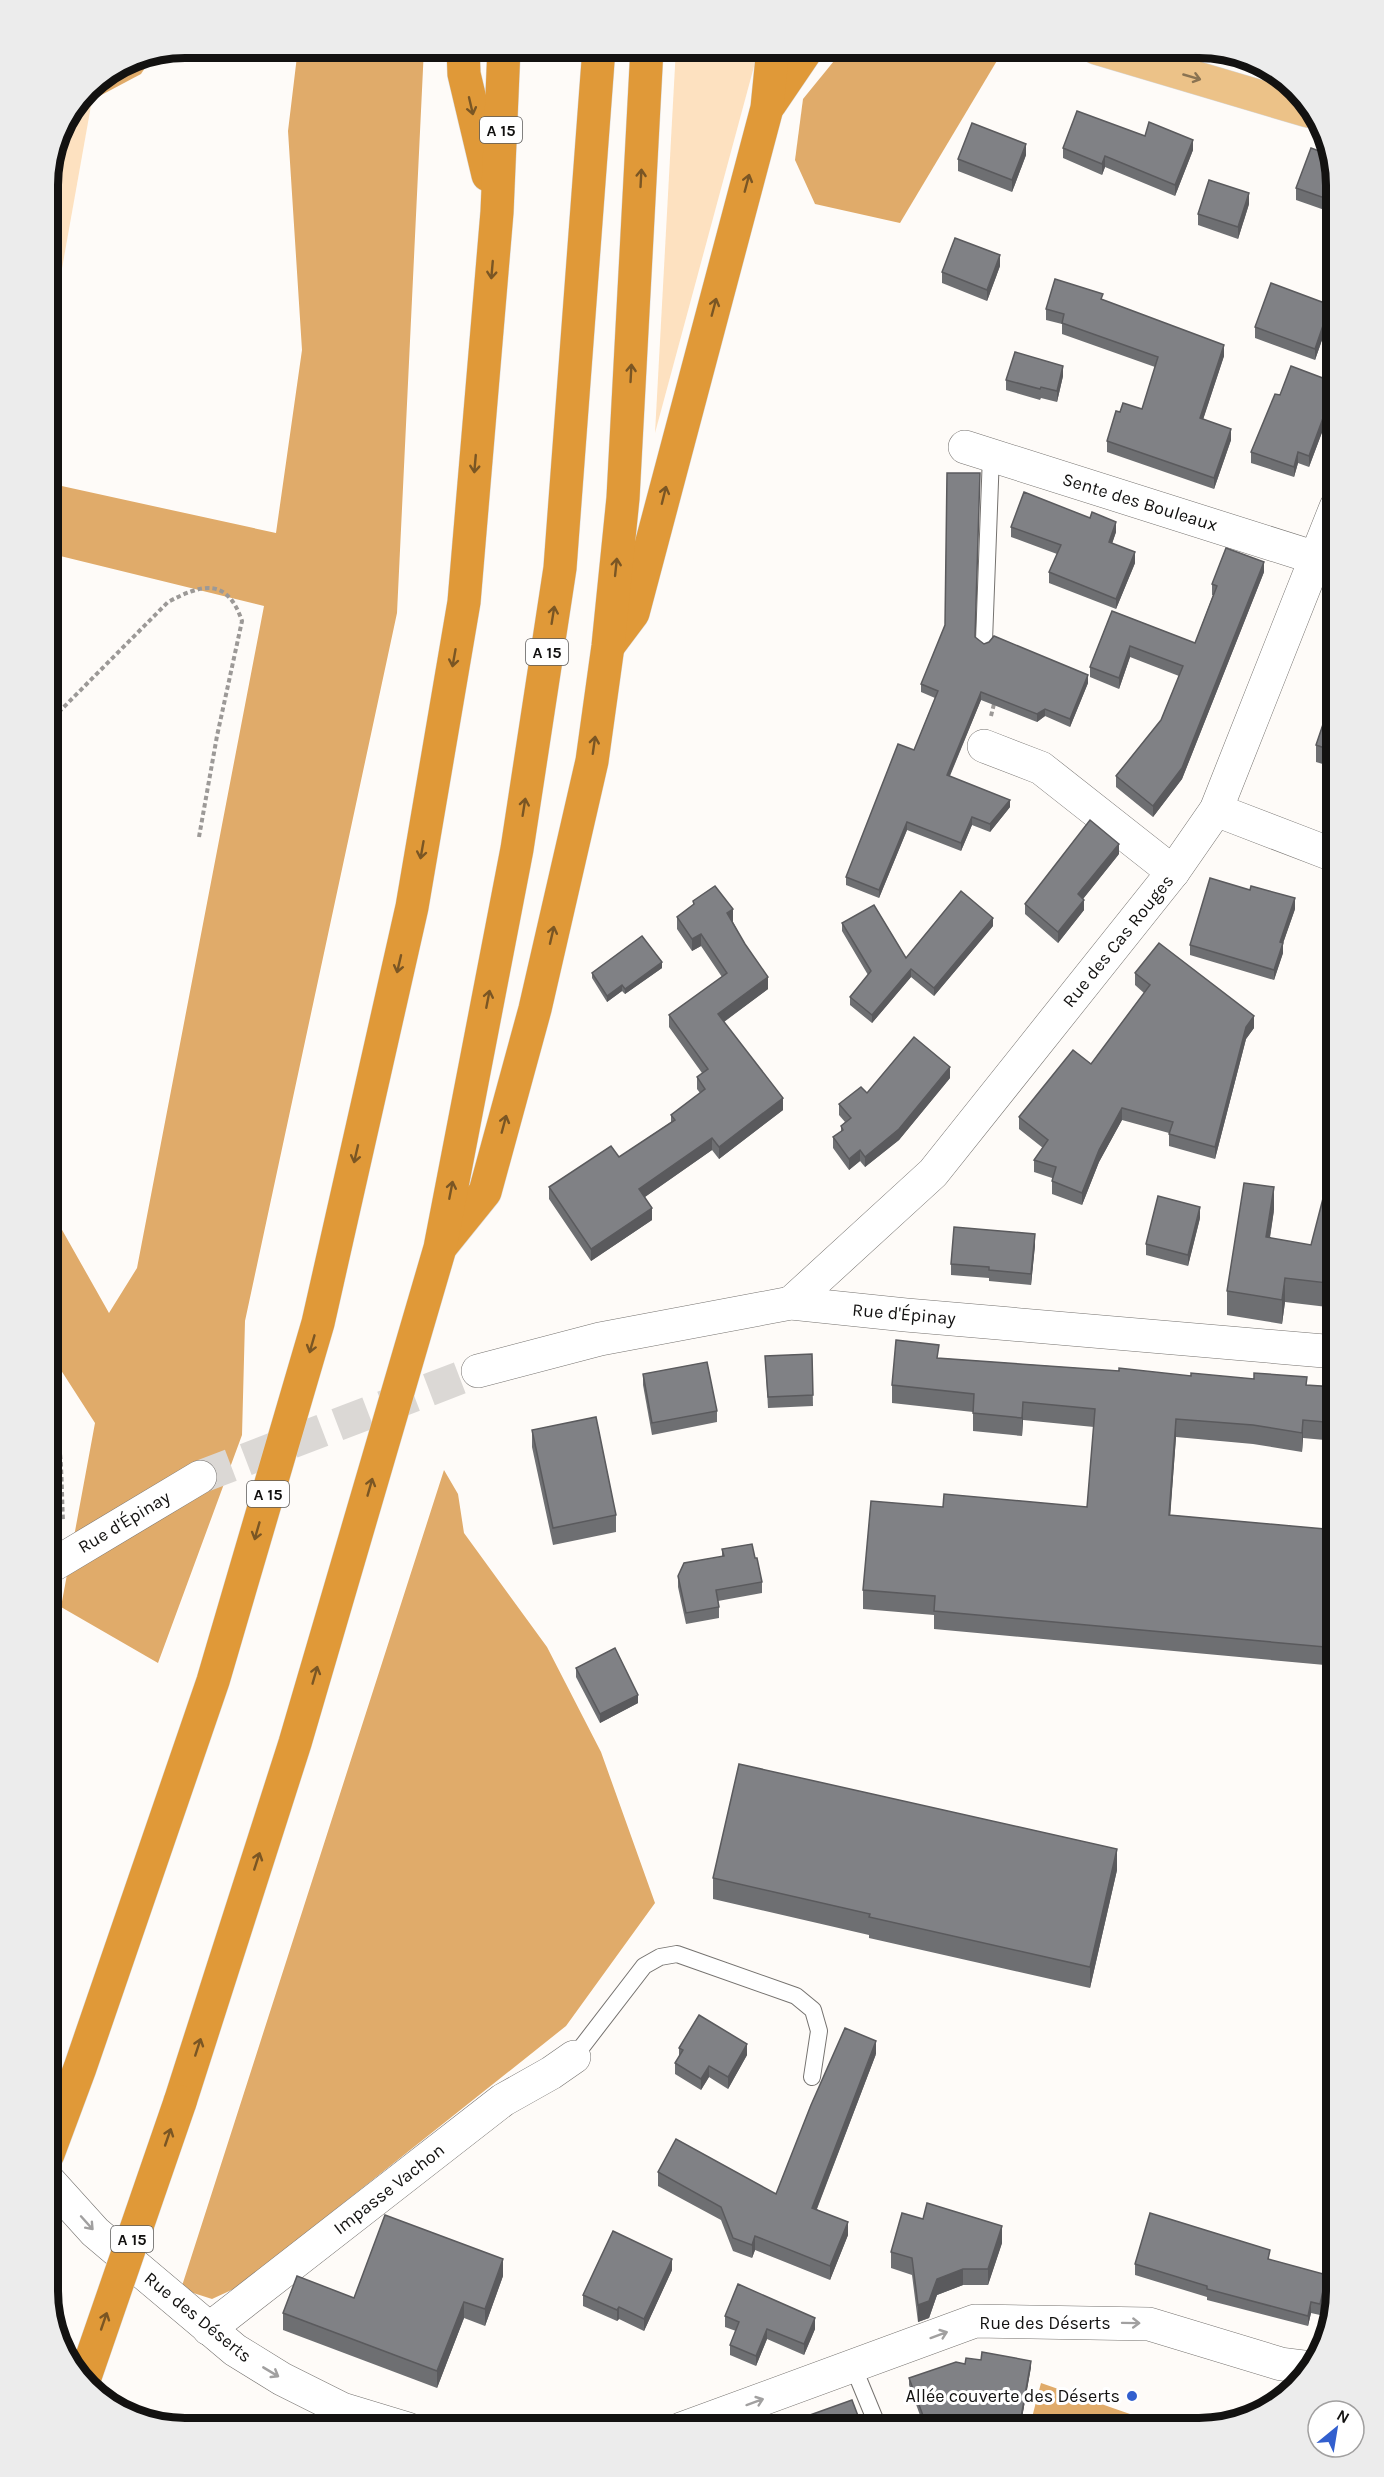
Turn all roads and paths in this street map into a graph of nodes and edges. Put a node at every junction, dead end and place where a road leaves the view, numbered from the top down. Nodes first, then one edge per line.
1 (463, 59) edge
2 (504, 59) edge
3 (598, 59) edge
4 (646, 59) edge
5 (772, 59) edge
6 (800, 59) edge
7 (1133, 59) edge
8 (767, 108) junction
9 (1299, 108) edge
10 (497, 212) junction
11 (978, 451) joint
12 (1326, 532) edge
13 (1316, 558) junction
14 (984, 642) edge
15 (608, 646) junction
16 (986, 693) edge
17 (59, 712) edge
18 (984, 746) joint
19 (1216, 810) junction
20 (200, 837) dead end
21 (1326, 852) edge
22 (1173, 872) junction
23 (440, 1248) junction
24 (791, 1303) junction
25 (1326, 1351) edge
26 (478, 1371) tunnel mouth
27 (58, 1443) edge
28 (200, 1477) tunnel mouth
29 (58, 1515) edge
30 (58, 1562) edge
31 (574, 2057) joint
32 (812, 2077) dead end
33 (58, 2127) edge
34 (58, 2191) edge
35 (209, 2329) junction
36 (853, 2366) junction
37 (1301, 2366) edge
38 (87, 2371) edge
39 (372, 2418) edge
40 (711, 2418) edge
41 (874, 2418) edge

1 -> 10 highway
2 - 10 highway, A 15
23 -> 3 highway, A 15
15 -> 4 highway
5 - 8 highway
6 - 8 highway
7 -> 9 main road
15 -> 8 highway
10 -> 33 highway, A 15
11 - 13 street, Sente des Bouleaux
11 - 14 lane
12 - 13 street, Rue des Cas Rouges
13 - 19 street, Rue des Cas Rouges
23 -> 15 highway
16 - 18 path
17 - 20 path
18 - 22 street
19 - 21 street
19 - 22 street, Rue des Cas Rouges
22 - 24 street, Rue des Cas Rouges
38 -> 23 highway, A 15, bridge
24 - 25 street, Rue d'Épinay
24 - 26 street, Rue d'Épinay
27 - 29 path
28 - 30 street, Rue d'Épinay
31 - 32 lane
31 - 35 street, Impasse Vachon
34 -> 35 street, Rue des Déserts
35 -> 39 street, Rue des Déserts
36 -> 37 street, Rue des Déserts
40 -> 36 street, Rue des Déserts
36 - 41 lane

